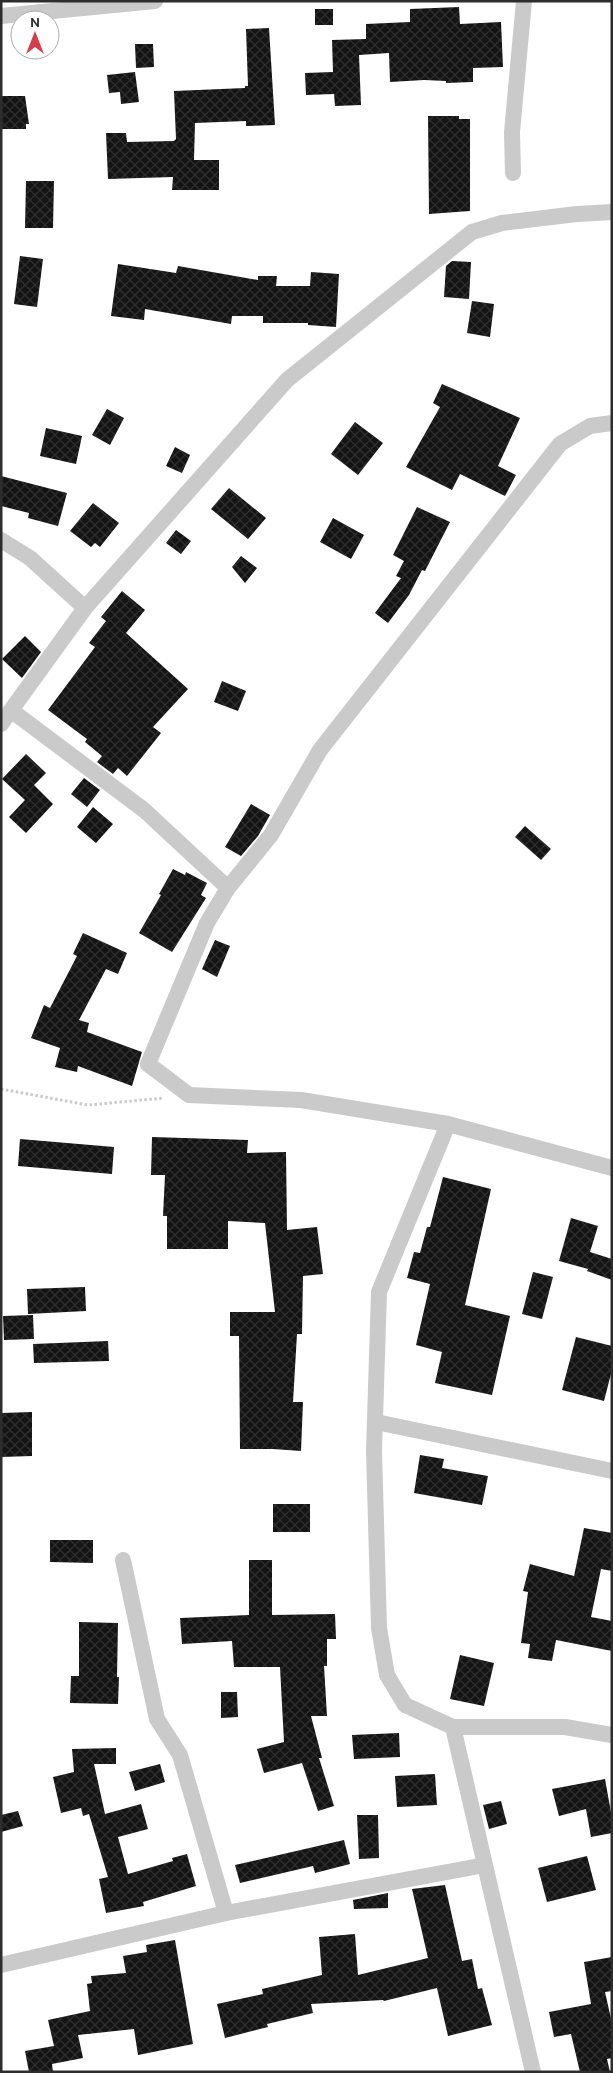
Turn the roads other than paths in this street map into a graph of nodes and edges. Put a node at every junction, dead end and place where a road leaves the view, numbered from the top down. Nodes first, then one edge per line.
1 (152, 1) edge
2 (156, 1) edge
3 (524, 1) edge
4 (1, 16) edge
5 (513, 173) dead end
6 (612, 212) edge
7 (612, 423) edge
8 (1, 540) edge
9 (85, 608) junction
10 (12, 710) junction
11 (1, 724) edge
12 (228, 888) junction
13 (448, 1124) junction
14 (612, 1168) edge
15 (376, 1422) junction
16 (612, 1471) edge
17 (123, 1560) dead end
18 (453, 1727) junction
19 (612, 1735) edge
20 (485, 1864) junction
21 (226, 1913) junction
22 (1, 1965) edge
23 (533, 2072) edge

1 - 2 street
1 - 4 street
3 - 5 street
6 - 9 street
7 - 12 street
8 - 9 street
9 - 10 street
10 - 11 street
10 - 12 street
12 - 13 street
13 - 14 street
13 - 15 street
15 - 16 street
15 - 18 street
17 - 21 street
18 - 19 street
18 - 20 street
20 - 21 street
20 - 23 street
21 - 22 street

